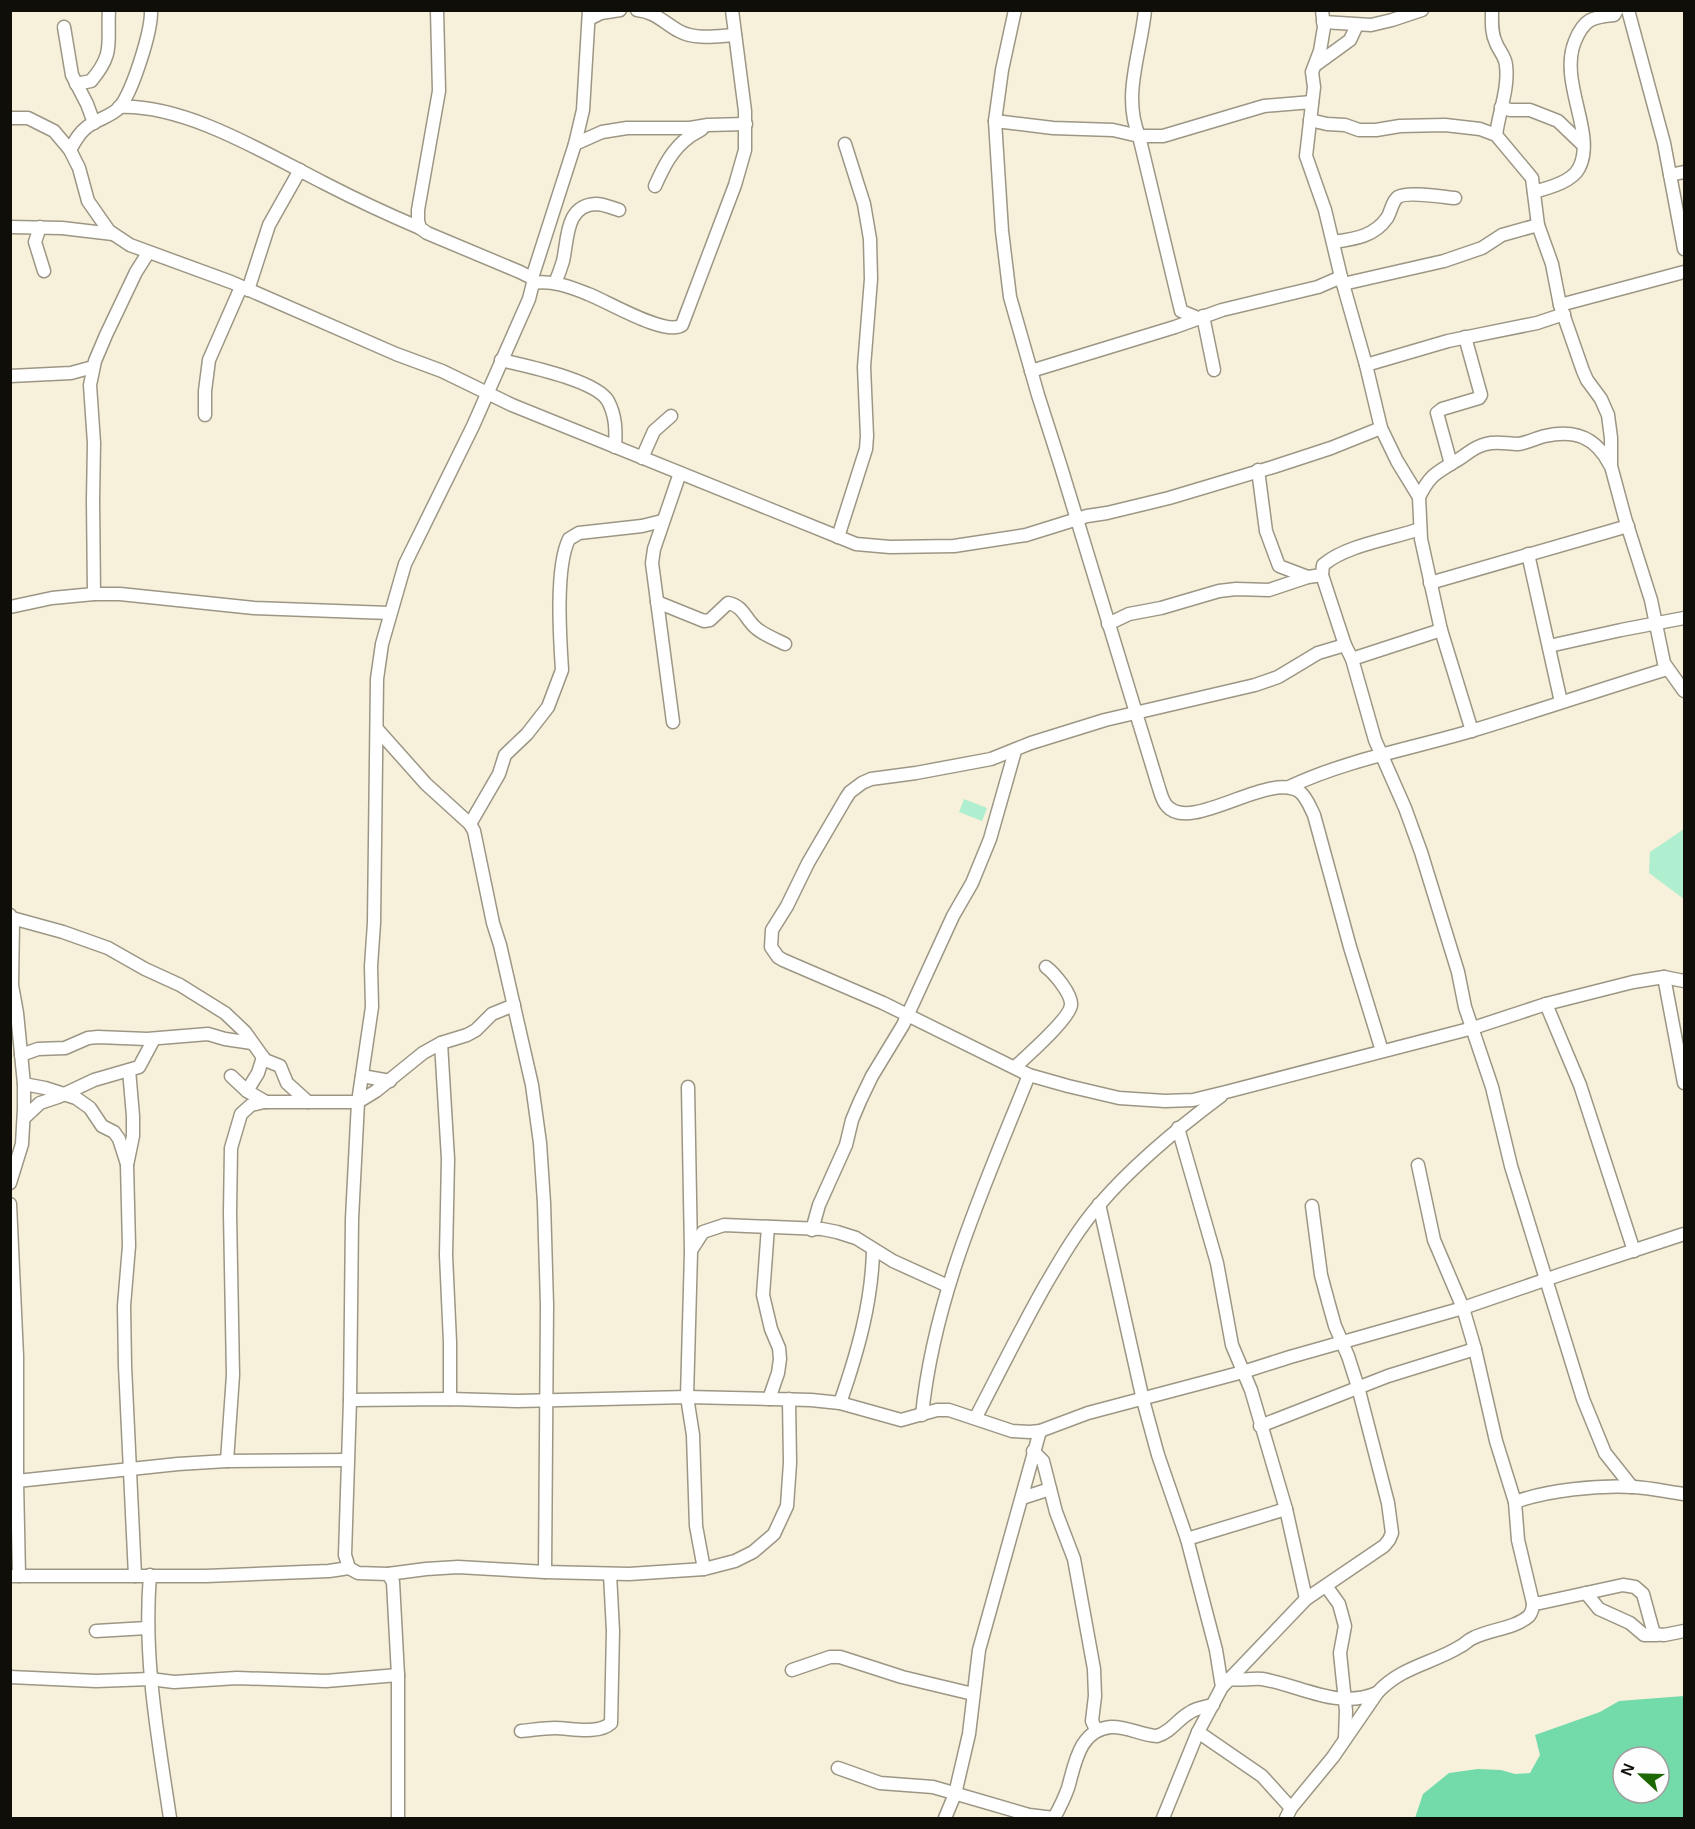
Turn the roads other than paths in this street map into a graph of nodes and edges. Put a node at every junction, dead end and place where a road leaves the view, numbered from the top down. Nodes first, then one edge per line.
1 (109, 10) edge
2 (151, 10) edge
3 (437, 10) edge
4 (620, 10) edge
5 (637, 10) edge
6 (732, 10) edge
7 (1015, 10) edge
8 (1145, 10) edge
9 (1422, 10) edge
10 (1492, 10) edge
11 (1617, 10) edge
12 (1628, 10) edge
13 (589, 15) edge
14 (1323, 16) edge
15 (1357, 24) junction
16 (64, 27) dead end
17 (735, 35) junction
18 (1314, 67) junction
19 (76, 84) junction
20 (1312, 102) junction
21 (1501, 107) junction
22 (119, 108) junction
23 (10, 118) edge
24 (1310, 120) junction
25 (995, 121) junction
26 (94, 123) junction
27 (746, 124) junction
28 (708, 125) junction
29 (1496, 135) junction
30 (1139, 136) junction
31 (575, 144) junction
32 (845, 144) dead end
33 (1583, 145) junction
34 (70, 150) junction
35 (300, 170) junction
36 (1684, 172) edge
37 (1670, 176) junction
38 (655, 186) dead end
39 (1534, 192) junction
40 (1455, 198) dead end
41 (620, 210) dead end
42 (1538, 225) junction
43 (10, 227) edge
44 (40, 227) junction
45 (420, 228) junction
46 (113, 234) junction
47 (1333, 242) junction
48 (1684, 249) edge
49 (148, 253) junction
50 (44, 271) dead end
51 (1684, 272) edge
52 (533, 281) junction
53 (1342, 281) junction
54 (555, 283) junction
55 (244, 288) junction
56 (1562, 310) junction
57 (1181, 311) junction
58 (1200, 317) junction
59 (1175, 327) junction
60 (1465, 337) junction
61 (501, 360) junction
62 (1366, 365) junction
63 (93, 368) junction
64 (1214, 370) dead end
65 (1031, 371) junction
66 (10, 376) edge
67 (486, 394) junction
68 (205, 415) dead end
69 (671, 416) dead end
70 (1381, 428) junction
71 (615, 447) junction
72 (642, 458) junction
73 (1451, 464) junction
74 (1611, 466) junction
75 (1258, 470) junction
76 (680, 473) junction
77 (1419, 497) junction
78 (1076, 520) junction
79 (663, 521) junction
80 (1628, 526) junction
81 (1420, 529) junction
82 (838, 537) junction
83 (1528, 554) junction
84 (1322, 575) junction
85 (1308, 577) junction
86 (1430, 583) junction
87 (94, 594) junction
88 (657, 602) junction
89 (10, 607) edge
90 (389, 613) junction
91 (1684, 618) edge
92 (1657, 623) junction
93 (1108, 624) junction
94 (1441, 630) junction
95 (785, 644) dead end
96 (1345, 645) junction
97 (1549, 646) junction
98 (1352, 659) junction
99 (1667, 669) junction
100 (1684, 692) edge
101 (1561, 702) junction
102 (1136, 712) junction
103 (673, 722) dead end
104 (377, 729) junction
105 (1472, 731) junction
106 (1014, 751) junction
107 (1383, 755) junction
108 (1289, 787) junction
109 (470, 824) junction
110 (11, 917) edge
111 (1046, 967) dead end
112 (1664, 977) junction
113 (1684, 981) edge
114 (1546, 1004) junction
115 (514, 1005) junction
116 (907, 1015) junction
117 (1473, 1028) junction
118 (154, 1039) junction
119 (252, 1043) junction
120 (441, 1043) junction
121 (17, 1047) edge
122 (1382, 1051) junction
123 (263, 1058) junction
124 (1015, 1067) junction
125 (129, 1070) junction
126 (1029, 1075) junction
127 (231, 1076) dead end
128 (362, 1076) junction
129 (390, 1081) junction
130 (1684, 1083) edge
131 (24, 1084) junction
132 (688, 1087) dead end
133 (247, 1091) junction
134 (1226, 1092) junction
135 (64, 1095) junction
136 (266, 1102) junction
137 (308, 1102) junction
138 (358, 1102) junction
139 (24, 1118) junction
140 (1178, 1128) junction
141 (127, 1165) junction
142 (1418, 1165) dead end
143 (10, 1183) edge
144 (10, 1204) edge
145 (1099, 1204) junction
146 (1312, 1206) dead end
147 (768, 1227) junction
148 (812, 1230) junction
149 (1684, 1234) edge
150 (873, 1250) junction
151 (1634, 1251) junction
152 (691, 1252) junction
153 (1545, 1279) junction
154 (948, 1286) junction
155 (1463, 1308) junction
156 (1341, 1343) junction
157 (1475, 1349) junction
158 (1243, 1372) junction
159 (1358, 1387) junction
160 (687, 1397) junction
161 (450, 1399) junction
162 (769, 1399) junction
163 (350, 1400) junction
164 (547, 1400) junction
165 (789, 1400) junction
166 (1143, 1400) junction
167 (840, 1403) junction
168 (922, 1415) junction
169 (976, 1417) junction
170 (1260, 1426) junction
171 (1040, 1431) junction
172 (1033, 1451) junction
173 (347, 1460) junction
174 (227, 1461) junction
175 (130, 1469) junction
176 (17, 1481) junction
177 (1632, 1487) junction
178 (1050, 1489) junction
179 (1684, 1494) edge
180 (1022, 1498) junction
181 (1515, 1502) junction
182 (1286, 1509) junction
183 (1187, 1539) junction
184 (349, 1568) junction
185 (704, 1569) junction
186 (545, 1572) junction
187 (388, 1574) junction
188 (610, 1574) junction
189 (150, 1575) junction
190 (15, 1576) edge
191 (135, 1576) junction
192 (1326, 1586) junction
193 (1586, 1593) junction
194 (1306, 1599) junction
195 (1533, 1603) junction
196 (147, 1628) junction
197 (96, 1631) dead end
198 (1684, 1632) edge
199 (1657, 1635) junction
200 (792, 1670) dead end
201 (398, 1675) junction
202 (10, 1677) edge
203 (150, 1678) junction
204 (1226, 1683) junction
205 (1377, 1693) junction
206 (973, 1694) junction
207 (1344, 1699) junction
208 (1213, 1705) junction
209 (1096, 1730) junction
210 (521, 1731) dead end
211 (1198, 1732) junction
212 (1345, 1739) junction
213 (838, 1768) dead end
214 (955, 1794) junction
215 (1289, 1813) edge
216 (170, 1818) edge
217 (398, 1818) edge
218 (945, 1818) edge
219 (1054, 1818) edge
220 (1163, 1818) edge

1 - 19 street
2 - 22 street
3 - 45 street
4 - 13 street
5 - 17 street
6 - 17 street
7 - 25 street
8 - 30 street
9 - 15 street
10 - 21 street
11 - 33 street
12 - 37 street
13 - 31 street
14 - 15 street
14 - 18 street
15 - 18 street
16 - 19 street
17 - 27 street
18 - 20 street
19 - 26 street
20 - 24 street
20 - 30 street
21 - 29 street
21 - 33 street
22 - 26 street
22 - 35 street
23 - 34 street
24 - 29 street
24 - 47 street
25 - 30 street
25 - 65 street
26 - 34 street
27 - 28 street
27 - 54 street
28 - 31 street
28 - 38 street
29 - 39 street
30 - 57 street
31 - 52 street
32 - 82 street
33 - 39 street
34 - 46 street
35 - 45 street
35 - 55 street
36 - 37 street
37 - 48 street
39 - 42 street
40 - 47 street
41 - 54 street
42 - 53 street
42 - 56 street
43 - 44 street
44 - 46 street
44 - 50 street
45 - 52 street
46 - 49 street
47 - 53 street
49 - 55 street
49 - 63 street
51 - 56 street
52 - 54 street
52 - 61 street
53 - 58 street
53 - 62 street
55 - 67 street
55 - 68 street
56 - 60 street
56 - 74 street
57 - 58 street
57 - 59 street
58 - 59 street
58 - 64 street
59 - 65 street
60 - 62 street
60 - 73 street
61 - 67 street
61 - 71 street
62 - 70 street
63 - 66 street
63 - 87 street
65 - 78 street
67 - 71 street
67 - 90 street
69 - 72 street
70 - 75 street
70 - 77 street
71 - 72 street
72 - 76 street
73 - 74 street
73 - 77 street
74 - 80 street
75 - 78 street
75 - 85 street
76 - 79 street
76 - 82 street
77 - 81 street
78 - 82 street
78 - 93 street
79 - 88 street
79 - 109 street
80 - 83 street
80 - 92 street
81 - 84 street
81 - 86 street
83 - 86 street
83 - 97 street
84 - 85 street
84 - 96 street
85 - 93 street
86 - 94 street
87 - 89 street
87 - 90 street
88 - 95 street
88 - 103 street
90 - 104 street
91 - 92 street
92 - 97 street
92 - 99 street
93 - 102 street
94 - 98 street
94 - 105 street
96 - 98 street
96 - 102 street
97 - 101 street
98 - 107 street
99 - 100 street
99 - 101 street
101 - 105 street
102 - 106 street
102 - 108 street
104 - 109 street
104 - 128 street
105 - 107 street
106 - 116 street
106 - 116 street
107 - 108 street
107 - 117 street
108 - 122 street
109 - 115 street
110 - 119 street
110 - 121 street
111 - 124 street
112 - 113 street
112 - 114 street
112 - 130 street
114 - 117 street
114 - 151 street
115 - 120 street
115 - 164 street
116 - 124 street
116 - 148 street
117 - 122 street
117 - 153 street
118 - 119 street
118 - 121 street
118 - 125 street
119 - 123 street
120 - 129 street
120 - 161 street
121 - 131 street
122 - 134 street
123 - 133 street
123 - 137 street
124 - 126 street
125 - 135 street
125 - 141 street
126 - 134 street
126 - 154 street
127 - 133 street
128 - 129 street
128 - 138 street
129 - 138 street
131 - 135 street
131 - 139 street
132 - 152 street
133 - 136 street
134 - 140 street
135 - 139 street
135 - 141 street
136 - 137 street
136 - 174 street
137 - 138 street
138 - 163 street
139 - 143 street
140 - 145 street
140 - 158 street
141 - 175 street
142 - 155 street
144 - 176 street
145 - 166 street
145 - 169 street
146 - 156 street
147 - 148 street
147 - 152 street
147 - 162 street
148 - 150 street
149 - 151 street
150 - 154 street
150 - 167 street
151 - 153 street
152 - 160 street
153 - 155 street
153 - 177 street
154 - 168 street
155 - 156 street
155 - 157 street
156 - 158 street
156 - 159 street
157 - 159 street
157 - 181 street
158 - 166 street
158 - 170 street
159 - 170 street
159 - 192 street
160 - 162 street
160 - 164 street
160 - 185 street
161 - 163 street
161 - 164 street
162 - 165 street
163 - 173 street
164 - 186 street
165 - 167 street
165 - 185 street
166 - 171 street
166 - 183 street
167 - 168 street
168 - 169 street
169 - 171 street
170 - 182 street
171 - 172 street
172 - 178 street
172 - 180 street
173 - 174 street
173 - 184 street
174 - 175 street
175 - 176 street
175 - 191 street
176 - 190 street
177 - 179 street
177 - 181 street
178 - 180 street
178 - 209 street
180 - 206 street
181 - 195 street
182 - 183 street
182 - 194 street
183 - 204 street
184 - 187 street
184 - 189 street
185 - 188 street
186 - 187 street
186 - 188 street
187 - 201 street
188 - 210 street
189 - 191 street
189 - 196 street
190 - 191 street
192 - 194 street
192 - 207 street
193 - 195 street
193 - 199 street
193 - 199 street
194 - 204 street
195 - 205 street
196 - 197 street
196 - 203 street
198 - 199 street
200 - 206 street
201 - 203 street
201 - 217 street
202 - 203 street
203 - 216 street
204 - 207 street
204 - 208 street
205 - 207 street
205 - 212 street
206 - 214 street
207 - 212 street
208 - 209 street
208 - 211 street
209 - 219 street
211 - 215 street
211 - 220 street
212 - 215 street
213 - 214 street
214 - 218 street
214 - 219 street

